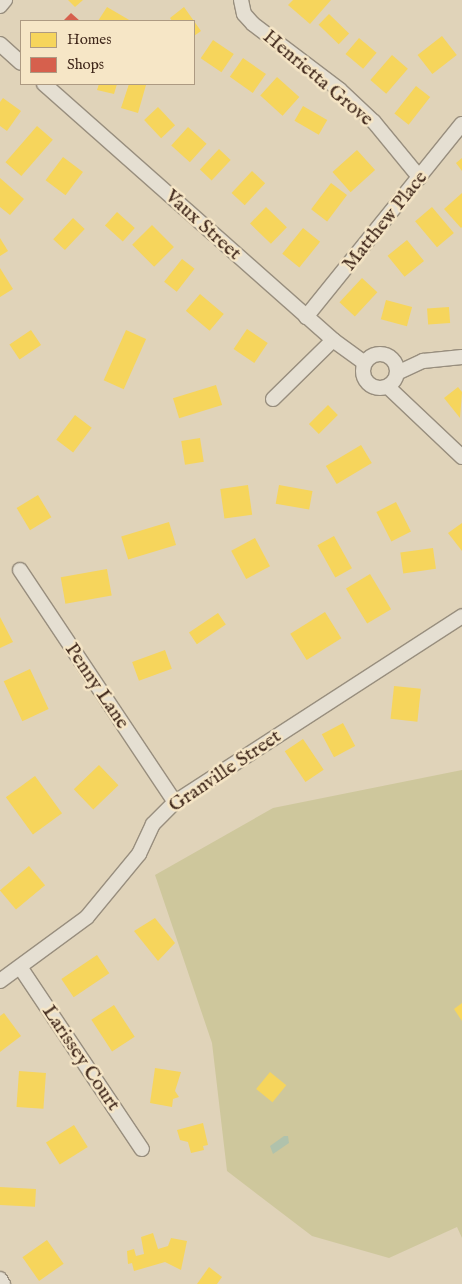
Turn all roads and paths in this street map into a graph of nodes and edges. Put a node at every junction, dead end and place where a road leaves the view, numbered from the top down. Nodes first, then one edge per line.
1 (5, 0) edge
2 (241, 0) edge
3 (0, 6) edge
4 (0, 44) edge
5 (20, 62) edge
6 (45, 85) edge
7 (462, 124) edge
8 (420, 178) junction
9 (306, 317) junction
10 (332, 340) junction
11 (462, 357) edge
12 (365, 363) junction
13 (397, 373) junction
14 (388, 387) junction
15 (273, 399) dead end
16 (462, 457) edge
17 (20, 570) dead end
18 (462, 616) edge
19 (175, 802) junction
20 (20, 968) junction
21 (0, 981) edge
22 (142, 1149) dead end
23 (0, 1279) edge
24 (3, 1284) edge

1 - 3 street
2 - 8 street, Henrietta Grove
4 - 5 street
6 - 9 street, Vaux Street
7 - 8 street, Matthew Place
8 - 9 street, Matthew Place
9 - 10 street, Vaux Street
10 - 12 street, Vaux Street
10 - 15 street
11 - 13 street
12 - 13 street
12 - 14 street
13 - 14 street
14 - 16 street
17 - 19 street, Penny Lane
18 - 19 street, Granville Street
19 - 20 street, Granville Street
20 - 21 street, Granville Street
20 - 22 street, Larissey Court
23 - 24 street

